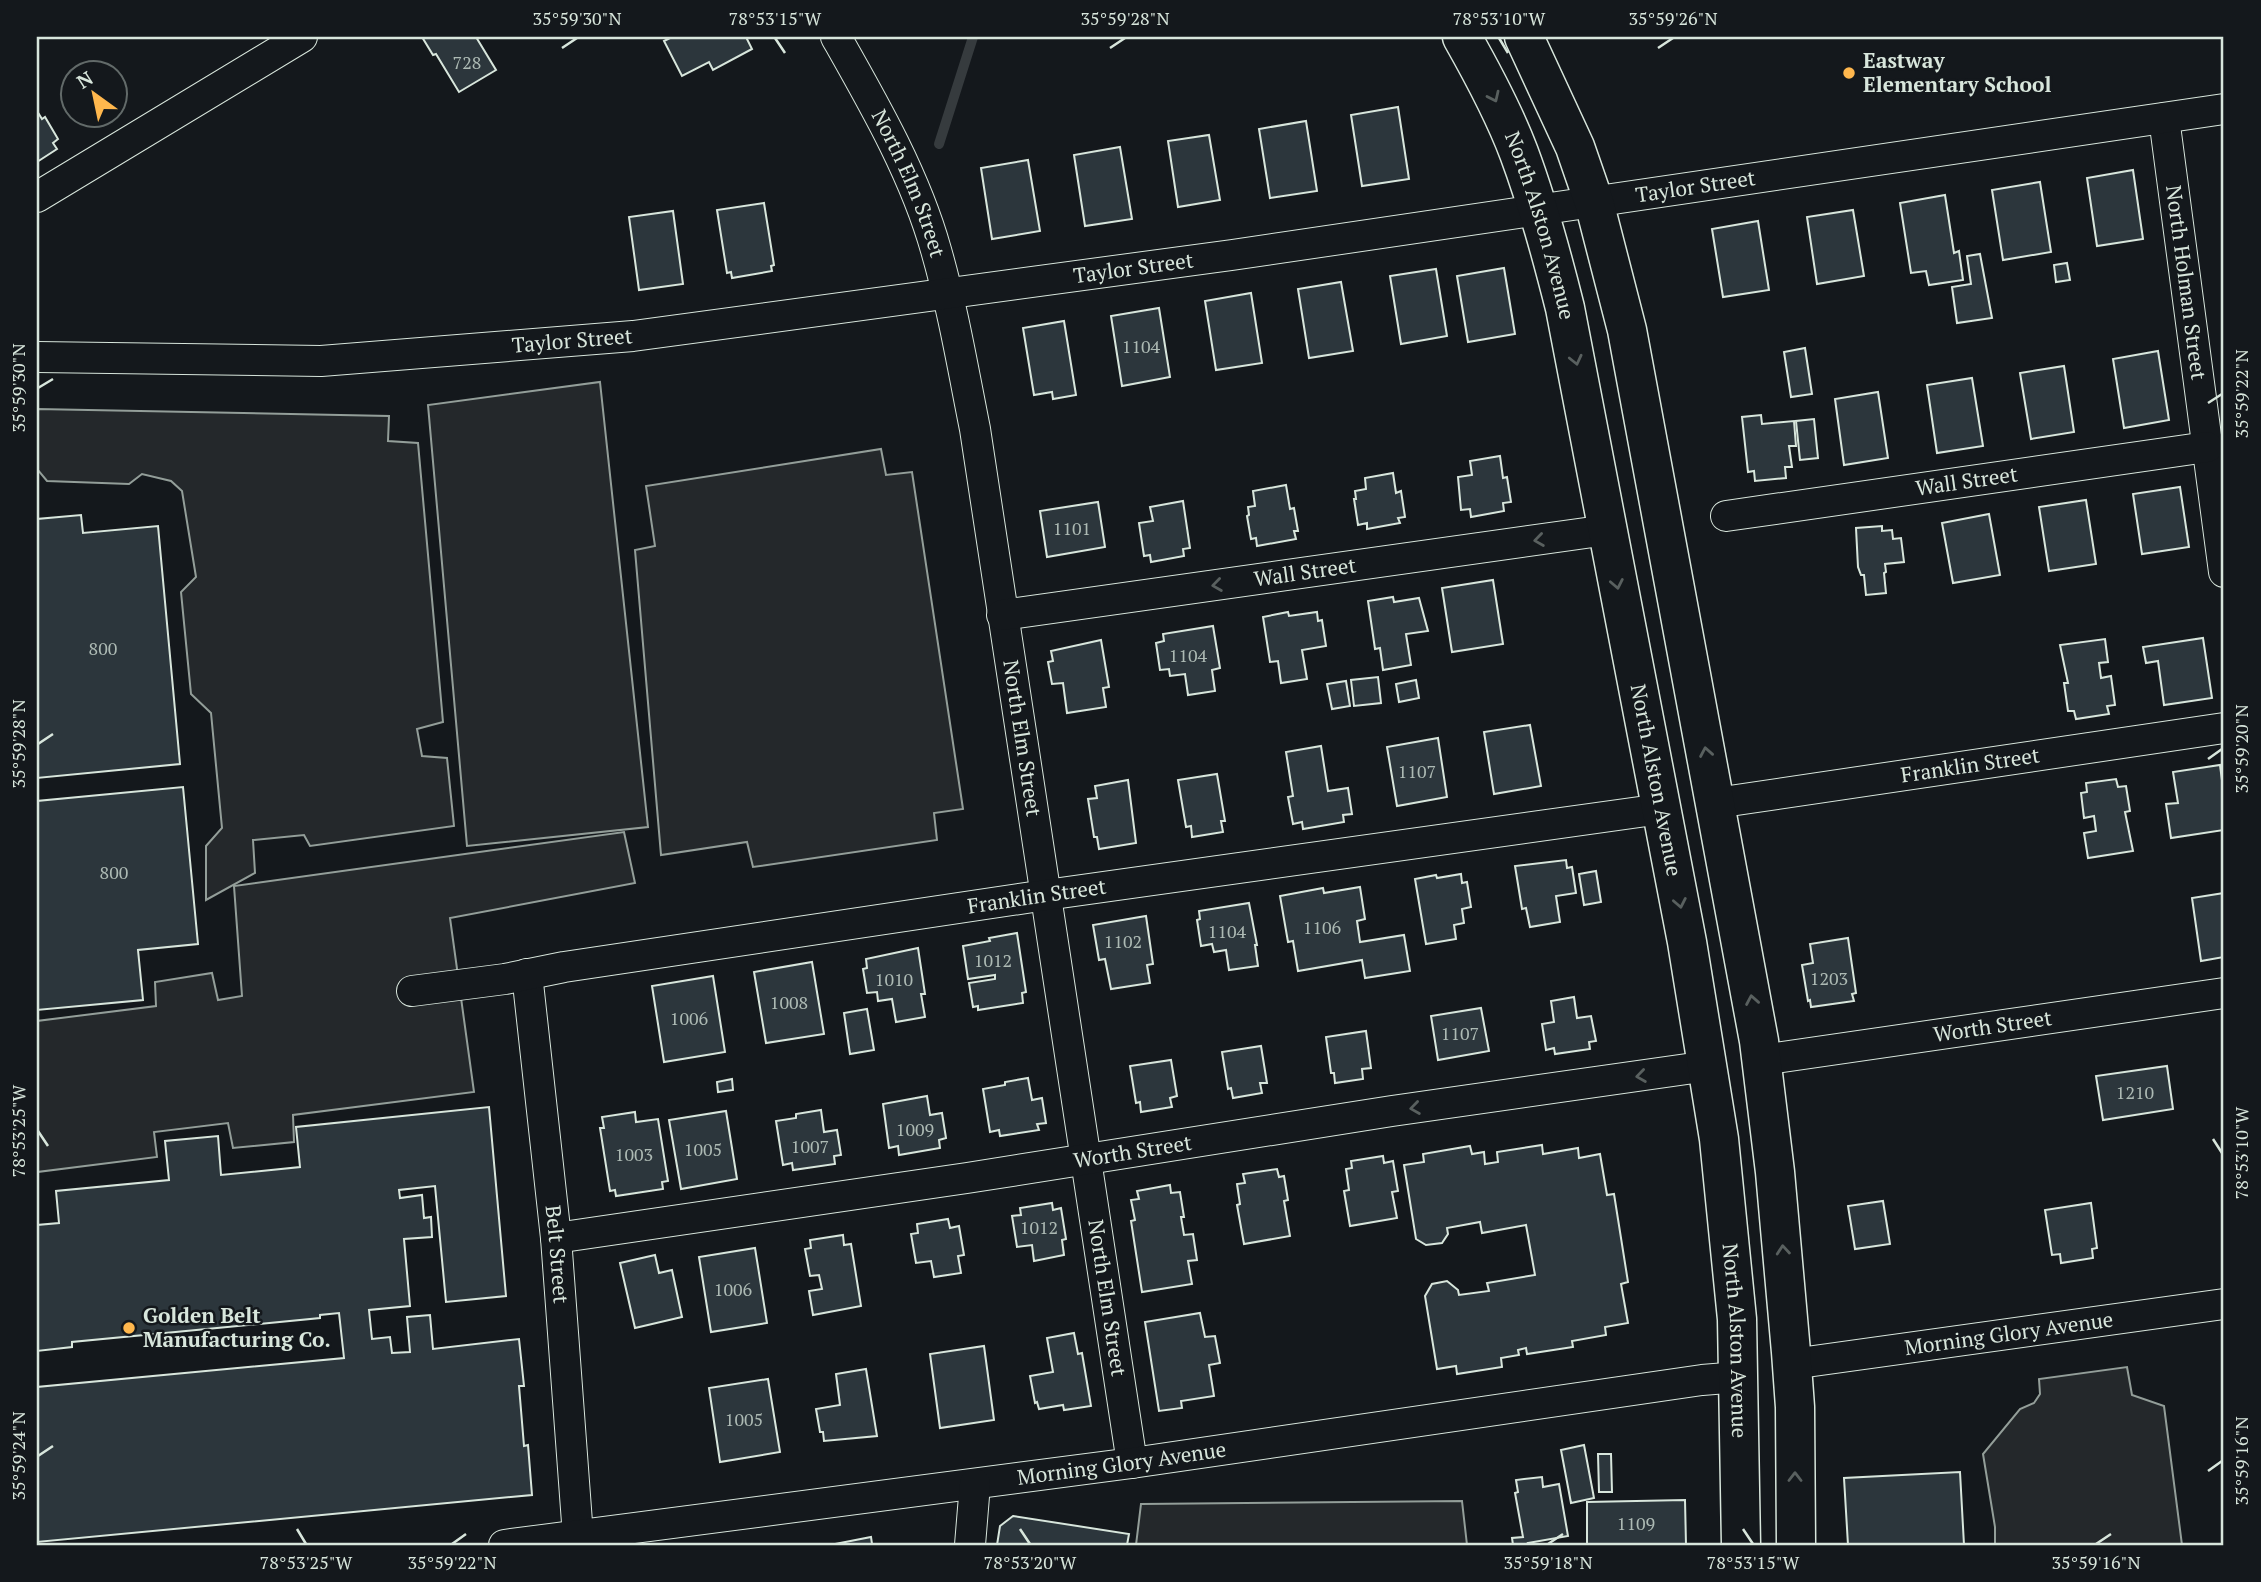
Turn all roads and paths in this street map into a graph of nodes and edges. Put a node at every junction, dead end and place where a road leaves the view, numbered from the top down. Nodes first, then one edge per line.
1 (302, 37) edge
2 (836, 37) edge
3 (1462, 37) edge
4 (1524, 37) edge
5 (2224, 109) edge
6 (2164, 118) junction
7 (37, 197) edge
8 (1594, 202) junction
9 (1539, 211) junction
10 (946, 293) junction
11 (37, 357) edge
12 (2207, 447) junction
13 (1726, 516) dead end
14 (1607, 530) junction
15 (2224, 572) edge
16 (1002, 615) junction
17 (2224, 728) edge
18 (1716, 803) junction
19 (1661, 809) junction
20 (1046, 895) junction
21 (527, 974) junction
22 (412, 991) dead end
23 (2224, 993) edge
24 (1762, 1060) junction
25 (1708, 1066) junction
26 (1087, 1160) junction
27 (556, 1238) junction
28 (2224, 1304) edge
29 (1792, 1364) junction
30 (1739, 1377) junction
31 (1132, 1463) junction
32 (975, 1484) junction
33 (578, 1536) junction
34 (504, 1545) edge
35 (970, 1545) edge
36 (1741, 1545) edge
37 (1796, 1545) edge

1 - 7 street
2 - 10 street, North Elm Street
3 -> 9 main road, North Alston Avenue
4 - 8 main road
5 - 6 street, Taylor Street
6 - 8 street, Taylor Street
6 - 12 street, North Holman Street
8 - 9 street, Taylor Street
18 -> 8 main road
9 - 10 street, Taylor Street
9 -> 14 main road, North Alston Avenue
10 - 11 street, Taylor Street
10 - 16 street, North Elm Street
12 - 13 street, Wall Street
12 - 15 street, North Holman Street
14 -> 16 street, Wall Street
14 -> 19 main road, North Alston Avenue
16 - 20 street, North Elm Street
17 - 18 street, Franklin Street
24 -> 18 main road
19 - 20 street, Franklin Street
19 -> 25 main road, North Alston Avenue
20 - 21 street, Franklin Street
20 - 26 street, North Elm Street
21 - 22 street, Franklin Street
21 - 27 street, Belt Street
23 - 24 street, Worth Street
29 -> 24 main road
25 -> 26 street, Worth Street
25 - 30 main road, North Alston Avenue
26 - 27 street, Worth Street
26 - 31 street, North Elm Street
27 - 33 street, Belt Street
28 - 29 street, Morning Glory Avenue
37 -> 29 main road
30 - 31 street, Morning Glory Avenue
30 - 36 main road, North Alston Avenue
31 - 32 street, Morning Glory Avenue
32 - 33 street, Morning Glory Avenue
32 - 35 street
33 - 34 street, Morning Glory Avenue

